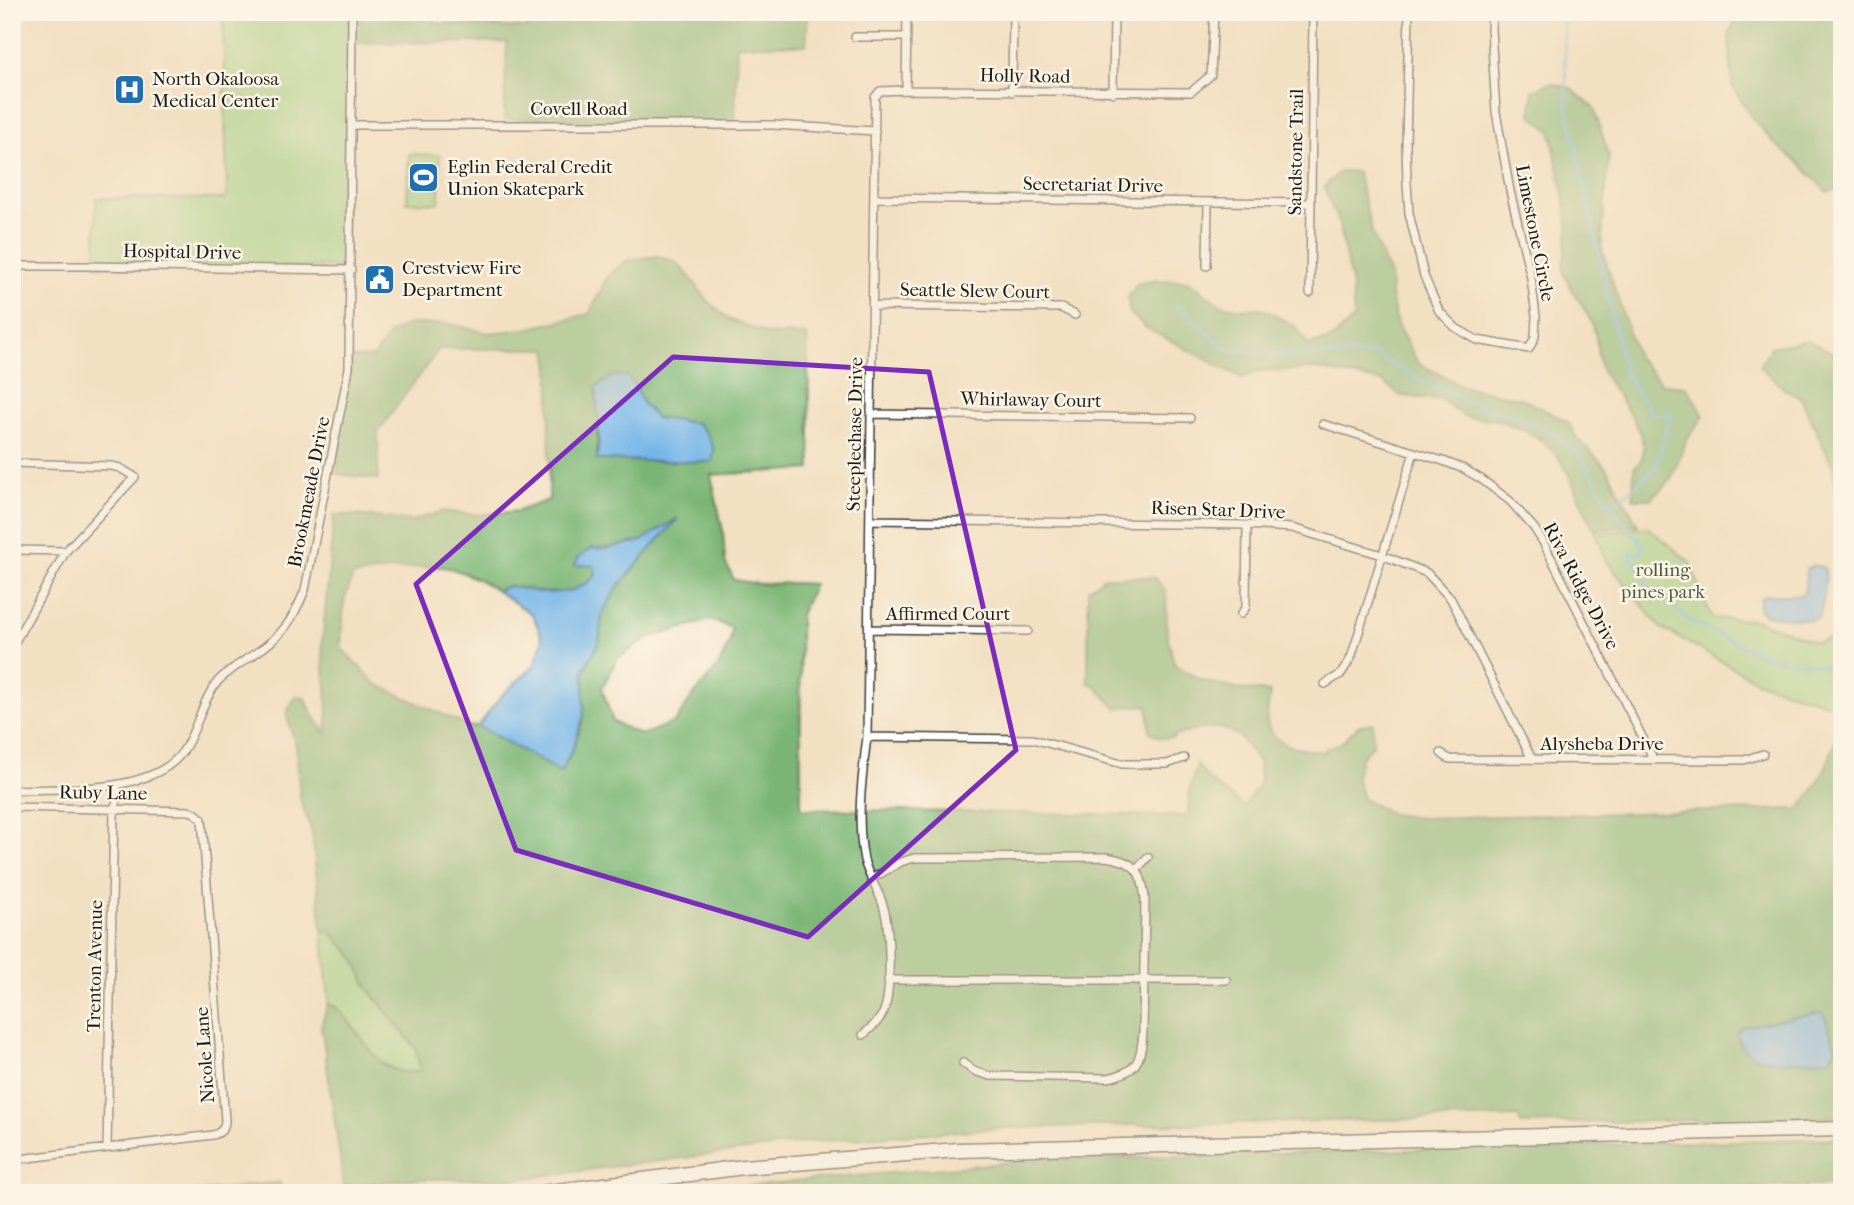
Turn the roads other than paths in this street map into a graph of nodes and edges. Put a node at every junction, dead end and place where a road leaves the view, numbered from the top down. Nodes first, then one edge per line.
1 (352, 12) edge
2 (906, 12) edge
3 (1013, 12) edge
4 (1114, 12) edge
5 (1214, 12) edge
6 (1313, 12) edge
7 (1409, 12) edge
8 (1492, 12) edge
9 (855, 37) dead end
10 (906, 37) junction
11 (906, 90) junction
12 (1012, 92) junction
13 (1113, 93) junction
14 (352, 125) junction
15 (874, 131) junction
16 (874, 198) junction
17 (1209, 202) junction
18 (1311, 203) junction
19 (12, 267) edge
20 (1207, 267) dead end
21 (351, 270) junction
22 (1310, 293) dead end
23 (873, 306) junction
24 (1075, 315) dead end
25 (871, 414) junction
26 (1190, 418) dead end
27 (1323, 424) dead end
28 (1414, 452) junction
29 (12, 463) edge
30 (870, 520) junction
31 (1247, 524) junction
32 (12, 550) edge
33 (66, 551) junction
34 (1382, 555) junction
35 (1241, 614) dead end
36 (869, 629) junction
37 (1028, 631) dead end
38 (12, 647) edge
39 (1325, 684) dead end
40 (867, 737) junction
41 (1441, 753) dead end
42 (1763, 754) dead end
43 (1184, 758) dead end
44 (1532, 759) junction
45 (1654, 760) junction
46 (117, 785) junction
47 (12, 790) edge
48 (12, 807) edge
49 (114, 809) junction
50 (193, 811) joint
51 (1148, 857) dead end
52 (1137, 869) junction
53 (871, 879) junction
54 (888, 980) junction
55 (1226, 980) dead end
56 (1143, 981) junction
57 (863, 1035) dead end
58 (963, 1063) dead end
59 (1842, 1129) edge
60 (107, 1149) junction
61 (12, 1160) edge
62 (542, 1193) edge

1 - 14 street, Brookmeade Drive
2 - 10 street
3 - 12 street
4 - 13 street
5 - 13 street, Holly Road
6 - 18 street, Sandstone Trail
7 - 8 street, Limestone Circle
9 - 10 street
10 - 11 street
11 - 12 street, Holly Road
11 - 15 street, Holly Road
12 - 13 street, Holly Road
14 - 15 street, Covell Road
14 - 21 street, Brookmeade Drive
15 - 16 street, Steeplechase Drive
16 - 17 street, Secretariat Drive
16 - 23 street, Steeplechase Drive
17 - 18 street, Secretariat Drive
17 - 20 street
18 - 22 street, Sandstone Trail
19 - 21 street, Hospital Drive
21 - 46 street, Brookmeade Drive
23 - 24 street, Seattle Slew Court
23 - 25 street, Steeplechase Drive
25 - 26 street, Whirlaway Court
25 - 30 street, Steeplechase Drive
27 - 28 street, Riva Ridge Drive
28 - 34 street
28 - 45 street, Riva Ridge Drive
29 - 33 street
30 - 31 street, Risen Star Drive
30 - 36 street, Steeplechase Drive
31 - 34 street, Risen Star Drive
31 - 35 street
32 - 33 street
33 - 38 street
34 - 39 street
34 - 44 street, Risen Star Drive
36 - 37 street, Affirmed Court
36 - 40 street, Steeplechase Drive
40 - 43 street
40 - 53 street, Steeplechase Drive
41 - 44 street, Alysheba Drive
42 - 45 street, Alysheba Drive
44 - 45 street, Alysheba Drive
46 - 47 street, Brookmeade Drive
46 - 49 street, Trenton Avenue
48 - 49 street, Ruby Lane
49 - 50 street, Ruby Lane
49 - 60 street, Trenton Avenue
50 - 60 street, Nicole Lane
51 - 52 street
52 - 53 street
52 - 56 street
53 - 54 street, Steeplechase Drive
54 - 56 street
54 - 57 street, Steeplechase Drive
55 - 56 street
56 - 58 street
59 - 62 highway
60 - 61 street, Nicole Lane

